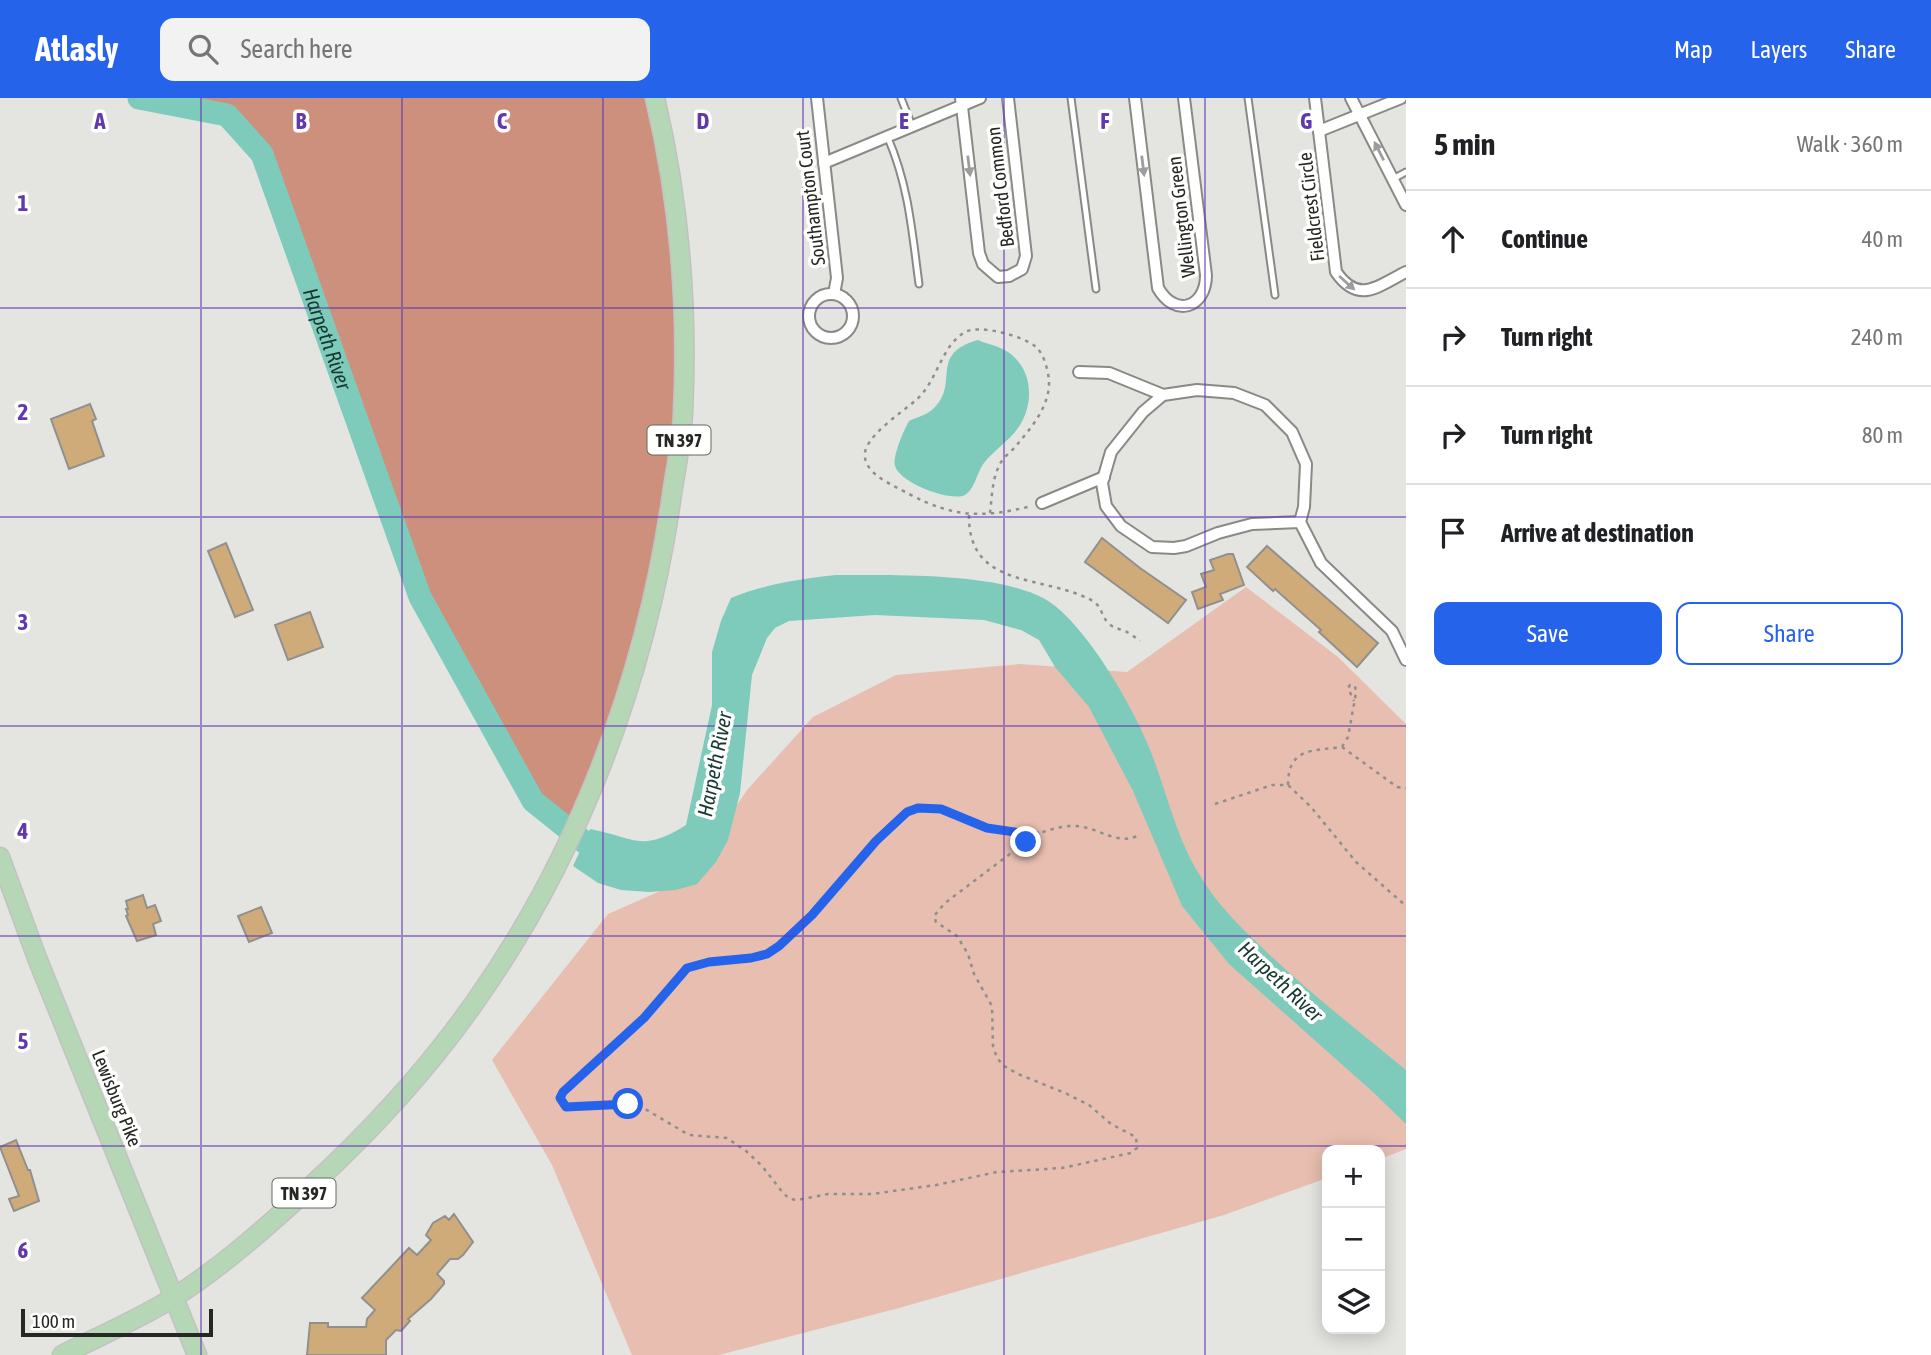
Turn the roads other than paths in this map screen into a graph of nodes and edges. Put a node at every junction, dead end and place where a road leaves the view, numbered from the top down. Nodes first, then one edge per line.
1 (655, 98) edge
2 (817, 98) edge
3 (901, 98) edge
4 (980, 98) edge
5 (1008, 98) edge
6 (1071, 98) edge
7 (1135, 98) edge
8 (1184, 98) edge
9 (1248, 98) edge
10 (1315, 98) edge
11 (1351, 98) edge
12 (1401, 98) edge
13 (961, 102) edge
14 (1360, 115) junction
15 (912, 126) junction
16 (1319, 131) junction
17 (888, 138) junction
18 (824, 163) junction
19 (1406, 172) edge
20 (1393, 179) junction
21 (1406, 205) edge
22 (1406, 272) edge
23 (919, 284) dead end
24 (1096, 289) dead end
25 (834, 294) junction
26 (1275, 295) dead end
27 (1079, 372) dead end
28 (1163, 395) junction
29 (1104, 477) junction
30 (1042, 503) road end
31 (1300, 522) junction
32 (1406, 660) edge
33 (0, 857) edge
34 (175, 1297) junction
35 (62, 1355) edge
36 (197, 1355) edge

1 - 34 main road, TN 397
2 - 18 street, Southampton Court
3 - 15 lane
4 - 13 street
13 -> 5 street, Bedford Common
6 - 24 lane
7 -> 8 street, Wellington Green
9 - 26 lane
10 - 16 street, Fieldcrest Circle
11 - 14 street
12 - 14 street
13 - 15 street
14 - 16 street
20 -> 14 street
15 - 17 street
16 -> 22 street, Fieldcrest Circle
17 - 18 street
17 - 23 lane
18 - 25 street, Southampton Court
19 - 20 lane
20 - 21 street
25 - 25 street
27 - 28 street
28 - 29 street
28 - 31 street
29 - 30 street
29 - 31 street
31 - 32 street
33 - 34 main road, Lewisburg Pike
34 - 35 main road, TN 397
34 - 36 main road, Lewisburg Pike

